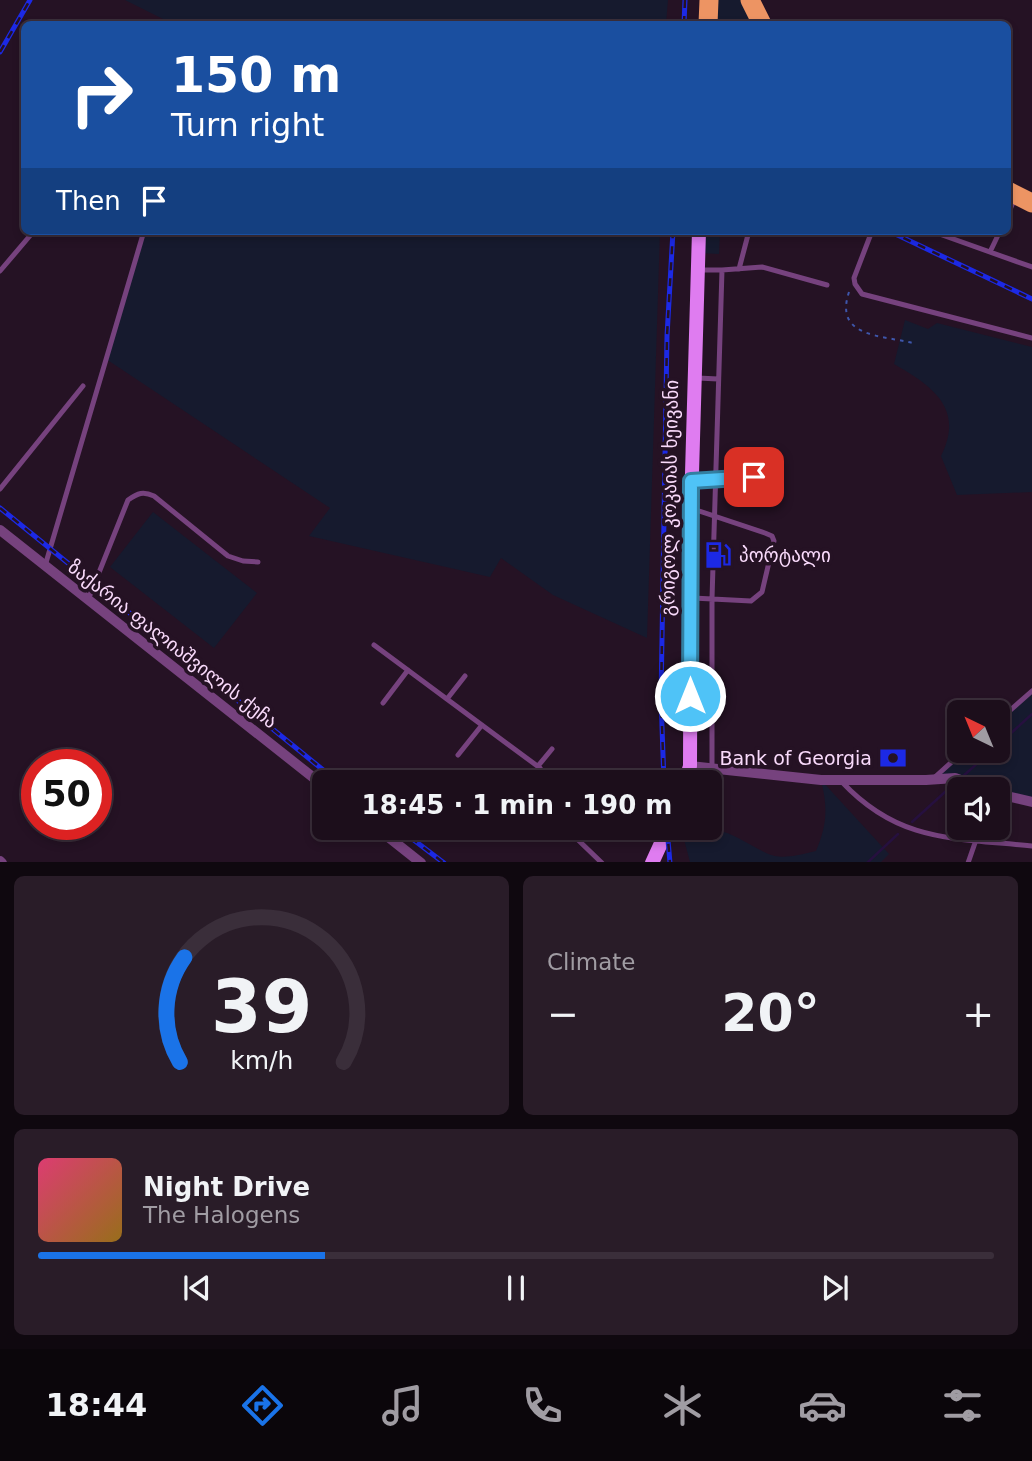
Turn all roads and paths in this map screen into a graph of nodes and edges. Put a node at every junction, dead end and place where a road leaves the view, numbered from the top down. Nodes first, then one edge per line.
1 (709, 0) edge
2 (750, 0) edge
3 (708, 21) edge
4 (760, 21) edge
5 (31, 235) edge
6 (143, 235) edge
7 (699, 235) edge
8 (748, 235) edge
9 (870, 235) edge
10 (942, 235) edge
11 (998, 235) edge
12 (990, 252) junction
13 (1032, 267) edge
14 (698, 269) junction
15 (739, 269) junction
16 (722, 270) junction
17 (0, 271) edge
18 (854, 278) junction
19 (827, 285) dead end
20 (1032, 338) edge
21 (913, 344) dead end
22 (694, 378) junction
23 (718, 379) junction
24 (83, 386) dead end
25 (754, 477) dead end
26 (714, 480) junction
27 (691, 481) junction
28 (0, 489) edge
29 (691, 508) junction
30 (714, 515) junction
31 (0, 530) edge
32 (258, 562) dead end
33 (45, 566) junction
34 (690, 597) junction
35 (712, 599) junction
36 (88, 600) junction
37 (374, 645) dead end
38 (408, 670) junction
39 (465, 676) dead end
40 (1032, 691) edge
41 (447, 699) junction
42 (383, 702) dead end
43 (1010, 710) edge
44 (482, 724) junction
45 (552, 749) dead end
46 (458, 755) dead end
47 (950, 763) edge
48 (538, 766) junction
49 (690, 766) junction
50 (712, 769) junction
51 (541, 770) edge
52 (689, 770) edge
53 (312, 777) edge
54 (933, 778) junction
55 (947, 778) edge
56 (841, 780) junction
57 (1010, 797) edge
58 (1032, 802) edge
59 (947, 837) edge
60 (392, 840) edge
61 (578, 840) edge
62 (663, 840) edge
63 (976, 840) joint
64 (1032, 846) edge
65 (420, 862) edge
66 (601, 862) edge
67 (652, 862) edge
68 (968, 862) edge

1 - 3 highway
2 - 4 highway
5 - 17 lane
6 - 33 lane
7 - 14 main road, გრიგოლ კოკაიას ხეივანი
8 - 15 lane
9 - 18 lane
10 - 12 lane
11 - 12 lane
12 - 13 lane
14 - 16 lane
14 - 22 main road, გრიგოლ კოკაიას ხეივანი
15 - 16 lane
15 - 19 lane
16 - 23 lane
18 - 20 lane
18 - 21 path
22 - 23 lane
22 - 27 main road, გრიგოლ კოკაიას ხეივანი
23 - 26 lane
24 - 28 lane
25 - 26 lane
26 - 27 lane
26 - 30 lane
27 - 29 main road, გრიგოლ კოკაიას ხეივანი
29 - 30 lane
29 - 34 main road, გრიგოლ კოკაიას ხეივანი
30 - 35 lane
30 - 35 lane
31 - 33 street, ზაქარია ფალიაშვილის ქუჩა
32 - 36 lane
33 - 36 street, ზაქარია ფალიაშვილის ქუჩა
34 - 35 lane
34 - 49 main road, გრიგოლ კოკაიას ხეივანი
35 - 50 lane
36 - 53 street, ზაქარია ფალიაშვილის ქუჩა
37 - 38 lane
38 - 41 lane
38 - 42 lane
39 - 41 lane
40 - 43 lane
41 - 44 lane
44 - 46 lane
44 - 48 lane
45 - 48 lane
47 - 54 lane
48 - 51 lane
49 - 50 street
49 - 52 main road, გრიგოლ კოკაიას ხეივანი
50 - 56 street
54 - 55 street
54 - 56 street
56 - 59 lane
57 - 58 street
60 - 65 street
61 - 66 lane
62 - 67 main road
63 - 64 lane
63 - 68 lane

